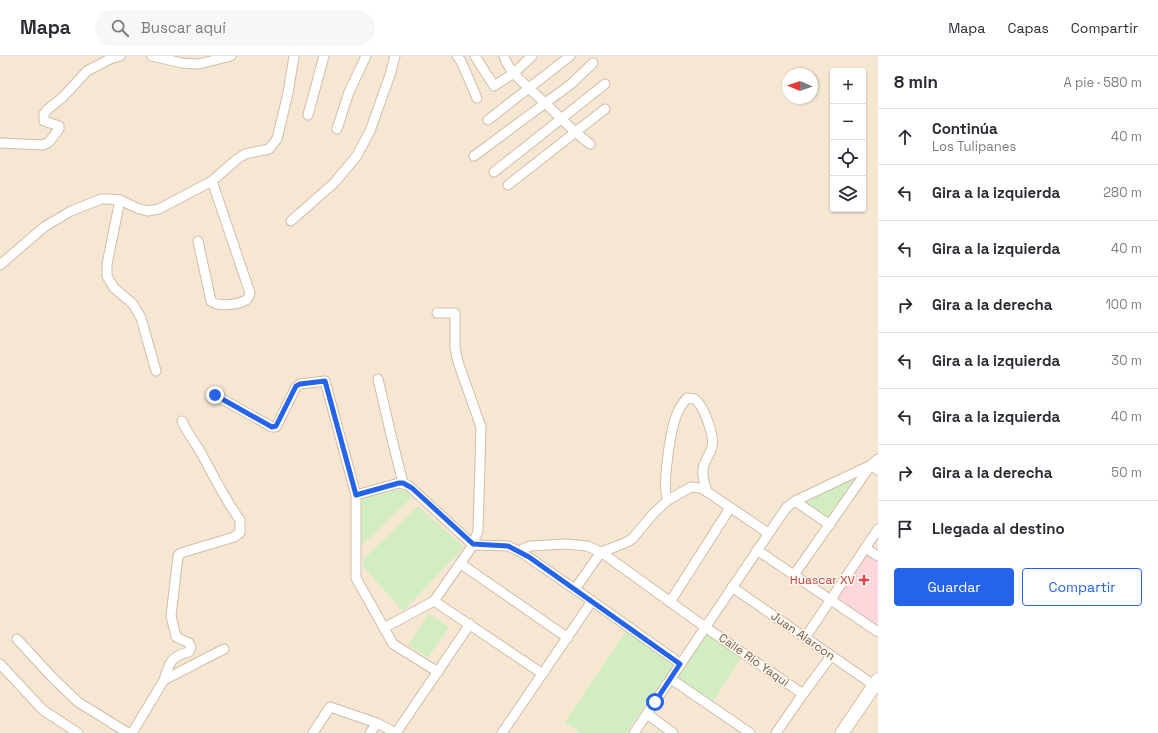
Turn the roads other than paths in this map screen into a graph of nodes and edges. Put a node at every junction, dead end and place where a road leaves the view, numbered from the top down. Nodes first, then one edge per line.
1 (120, 56) edge
2 (152, 56) edge
3 (231, 56) edge
4 (324, 56) edge
5 (366, 56) edge
6 (395, 56) edge
7 (457, 56) edge
8 (476, 56) edge
9 (504, 56) edge
10 (532, 56) edge
11 (570, 56) edge
12 (291, 57) edge
13 (593, 64) dead end
14 (514, 73) junction
15 (605, 84) dead end
16 (529, 88) junction
17 (477, 98) dead end
18 (545, 102) junction
19 (605, 109) dead end
20 (308, 115) dead end
21 (560, 119) junction
22 (488, 120) dead end
23 (336, 129) dead end
24 (574, 133) junction
25 (0, 143) edge
26 (590, 144) dead end
27 (474, 156) dead end
28 (494, 172) dead end
29 (212, 181) junction
30 (508, 185) dead end
31 (120, 200) junction
32 (291, 221) dead end
33 (198, 240) dead end
34 (0, 265) edge
35 (437, 313) dead end
36 (156, 371) dead end
37 (378, 379) dead end
38 (215, 395) dead end
39 (182, 421) dead end
40 (876, 464) edge
41 (403, 483) junction
42 (707, 492) junction
43 (356, 495) junction
44 (668, 500) junction
45 (795, 501) junction
46 (730, 508) junction
47 (830, 525) junction
48 (878, 529) edge
49 (768, 533) junction
50 (473, 544) junction
51 (865, 548) junction
52 (757, 550) junction
53 (521, 552) junction
54 (601, 552) junction
55 (878, 556) edge
56 (461, 564) junction
57 (794, 575) junction
58 (732, 587) junction
59 (575, 589) junction
60 (830, 599) junction
61 (434, 601) junction
62 (592, 601) junction
63 (670, 602) junction
64 (470, 624) junction
65 (705, 627) junction
66 (384, 628) junction
67 (878, 632) edge
68 (568, 638) junction
69 (805, 638) junction
70 (17, 639) dead end
71 (224, 649) dead end
72 (831, 656) junction
73 (0, 664) edge
74 (680, 664) junction
75 (438, 672) junction
76 (543, 674) junction
77 (671, 678) junction
78 (164, 680) junction
79 (877, 685) edge
80 (803, 694) junction
81 (647, 714) junction
82 (377, 723) junction
83 (78, 733) edge
84 (128, 733) edge
85 (132, 733) edge
86 (313, 733) edge
87 (370, 733) edge
88 (396, 733) edge
89 (502, 733) edge
90 (634, 733) edge
91 (673, 733) edge
92 (750, 733) edge
93 (776, 733) edge
94 (842, 733) edge

1 - 25 street
2 - 3 street
4 - 20 street
5 - 23 street
6 - 32 street
7 - 17 street
8 - 14 street
9 - 14 street
10 - 14 street
11 - 16 street
12 - 29 street
13 - 18 street
14 - 16 street
15 - 21 street
16 - 18 street
16 - 22 street
18 - 21 street
18 - 27 street
19 - 24 street
21 - 24 street
21 - 28 street
24 - 26 street
24 - 30 street
29 - 31 street
29 - 33 street
31 - 34 street
31 - 36 street
35 - 50 street
37 - 41 street
38 - 43 street
39 - 78 street
40 - 45 street
40 - 47 street
41 - 43 street
41 - 50 street
42 - 44 street
42 - 44 street
42 - 46 street
43 - 66 street
44 - 54 street
45 - 47 street
45 - 49 street
46 - 49 street
46 - 63 street
47 - 57 street
48 - 51 street
49 - 52 street
50 - 53 street
50 - 56 street
51 - 55 street
51 - 60 street
52 - 57 street
52 - 58 street
53 - 54 street, Calle Rio Yaqui
53 - 59 street
54 - 59 street
54 - 63 street, Calle Rio Yaqui
56 - 61 street
56 - 68 street
57 - 60 street
58 - 65 street
58 - 69 street, Juan Alarcon
59 - 62 street
60 - 67 street
60 - 69 street
61 - 64 street
61 - 66 street
62 - 68 street
62 - 74 street
63 - 65 street, Calle Rio Yaqui
64 - 75 street
64 - 76 street
65 - 74 street
65 - 80 street, Calle Rio Yaqui
66 - 75 street
68 - 76 street
69 - 72 street, Juan Alarcon
70 - 84 street
71 - 78 street
72 - 79 street, Juan Alarcon
72 - 80 street
73 - 83 street
74 - 77 street
75 - 88 street
76 - 89 street
77 - 81 street
77 - 92 street
78 - 85 street
79 - 94 street
80 - 93 street
81 - 90 street
81 - 91 street
82 - 86 street
82 - 87 street
82 - 88 street

